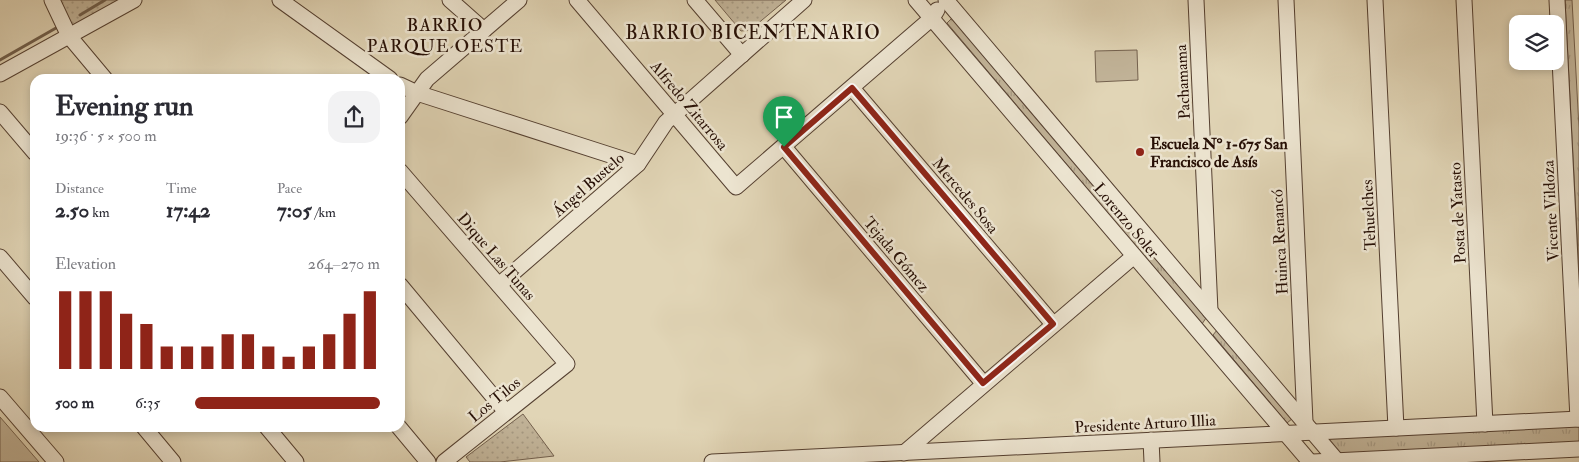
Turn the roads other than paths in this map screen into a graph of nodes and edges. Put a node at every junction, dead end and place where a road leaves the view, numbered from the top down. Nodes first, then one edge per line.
1 (52, 0) edge
2 (134, 0) edge
3 (280, 0) edge
4 (450, 0) edge
5 (519, 0) edge
6 (578, 0) edge
7 (696, 0) edge
8 (804, 0) edge
9 (916, 0) edge
10 (944, 0) edge
11 (1196, 0) edge
12 (1286, 0) edge
13 (1375, 0) edge
14 (1464, 0) edge
15 (1557, 0) edge
16 (932, 18) junction
17 (484, 30) junction
18 (69, 36) junction
19 (742, 55) junction
20 (0, 74) edge
21 (101, 74) edge
22 (383, 74) edge
23 (405, 87) edge
24 (852, 88) junction
25 (417, 93) junction
26 (405, 109) edge
27 (0, 112) edge
28 (675, 115) junction
29 (30, 147) edge
30 (784, 147) junction
31 (638, 164) junction
32 (405, 178) edge
33 (1134, 256) junction
34 (0, 257) edge
35 (499, 285) junction
36 (405, 291) edge
37 (30, 292) edge
38 (1213, 315) junction
39 (1053, 324) junction
40 (1202, 336) junction
41 (567, 364) joint
42 (983, 383) junction
43 (0, 397) edge
44 (506, 412) junction
45 (1578, 419) edge
46 (1485, 424) junction
47 (1309, 427) junction
48 (1396, 428) junction
49 (30, 432) edge
50 (30, 432) edge
51 (148, 432) edge
52 (271, 432) edge
53 (403, 432) edge
54 (1285, 433) junction
55 (1151, 440) junction
56 (1579, 449) edge
57 (904, 453) junction
58 (1559, 456) edge
59 (1338, 461) edge
60 (56, 462) edge
61 (173, 462) edge
62 (296, 462) edge
63 (428, 462) edge
64 (444, 462) edge
65 (712, 462) edge
66 (1152, 462) edge
67 (1311, 462) edge

1 - 18 street
2 - 18 street
3 - 22 street
4 - 17 street
5 - 17 street
6 - 28 street, Alfredo Zitarrosa
7 - 19 street
8 - 19 street, Ángel Bustelo
9 - 16 street, Lorenzo Soler
10 - 16 street
10 - 38 street, Lorenzo Soler
11 - 38 street, Pachamama
12 - 47 street, Huinca Renancó
13 - 48 street, Tehuelches
14 - 46 street, Posta de Yatasto
15 - 45 street, Vicente Vildoza
16 - 24 street
16 - 33 street, Lorenzo Soler
17 - 25 street
18 - 20 street
18 - 21 street
19 - 28 street, Ángel Bustelo
23 - 25 street
24 - 30 street
24 - 39 street, Mercedes Sosa
25 - 26 street
25 - 31 street
27 - 29 street
28 - 30 street, Alfredo Zitarrosa
28 - 31 street, Ángel Bustelo
30 - 42 street, Tejada Gómez
31 - 35 street, Ángel Bustelo
32 - 35 street, Dique Las Tunas
33 - 39 street
33 - 40 street, Lorenzo Soler
34 - 37 street
35 - 41 street, Dique Las Tunas
36 - 44 street
38 - 40 street
38 - 47 street, Lorenzo Soler
39 - 42 street
40 - 54 street, Lorenzo Soler
41 - 44 street, Los Tilos
42 - 57 street
43 - 50 street
44 - 64 street, Los Tilos
45 - 46 street, Presidente Arturo Illia
46 - 48 street, Presidente Arturo Illia
47 - 48 street, Presidente Arturo Illia
47 - 54 street, Presidente Arturo Illia
47 - 59 street, Lorenzo Soler
49 - 60 street
51 - 61 street
52 - 62 street
53 - 63 street
54 - 55 street, Presidente Arturo Illia
54 - 67 street, Lorenzo Soler
55 - 57 street, Presidente Arturo Illia
55 - 66 street
56 - 58 street
57 - 65 street, Presidente Arturo Illia
58 - 59 street
59 - 67 street

